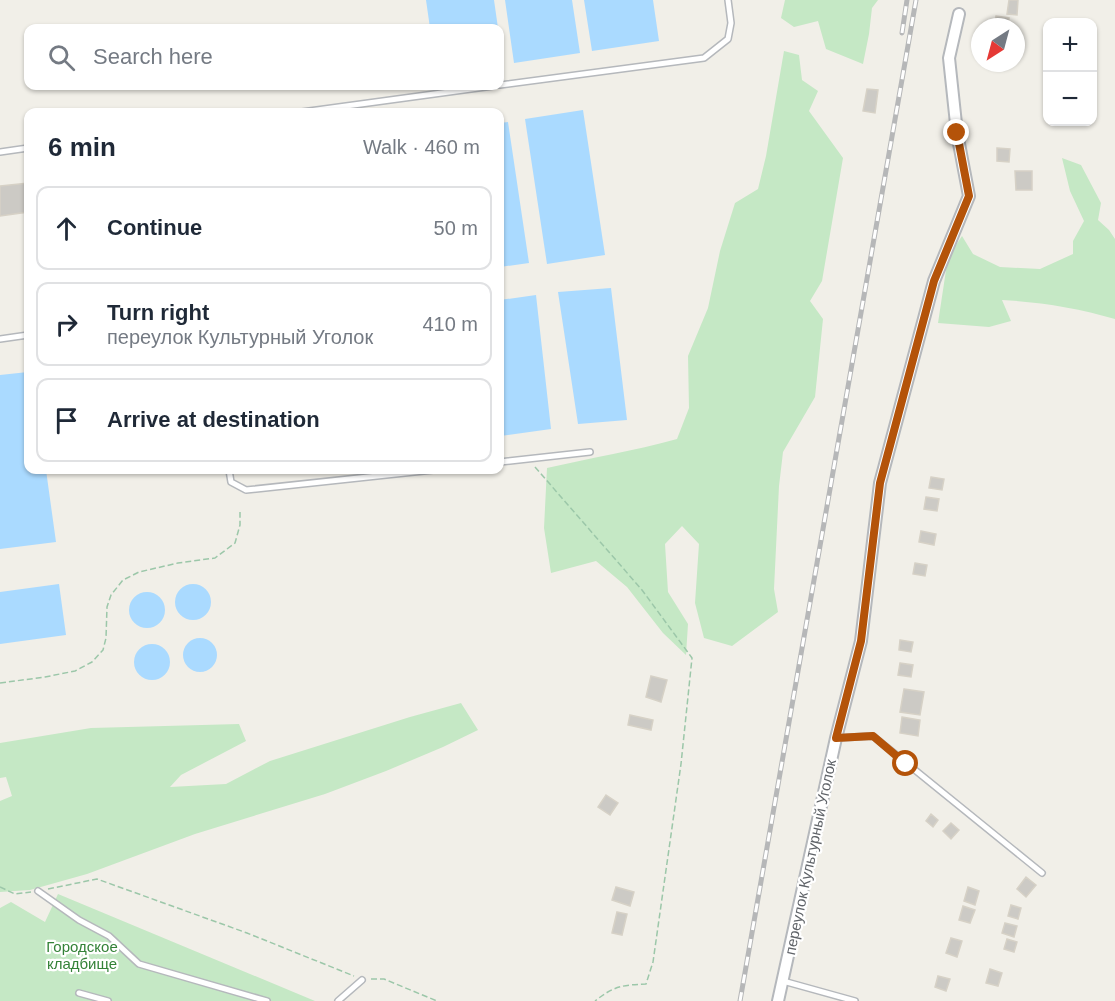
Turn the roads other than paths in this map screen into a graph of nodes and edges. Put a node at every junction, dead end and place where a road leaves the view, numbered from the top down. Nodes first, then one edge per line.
1 (728, 0) edge
2 (959, 14) dead end
3 (504, 84) edge
4 (464, 90) edge
5 (331, 108) edge
6 (24, 149) edge
7 (0, 152) edge
8 (24, 336) edge
9 (0, 339) edge
10 (590, 452) dead end
11 (504, 462) edge
12 (230, 474) edge
13 (396, 474) edge
14 (836, 738) junction
15 (1041, 873) dead end
16 (38, 891) road end
17 (362, 980) road end
18 (783, 981) junction
19 (79, 993) dead end
20 (108, 1001) edge
21 (267, 1001) edge
22 (338, 1001) edge
23 (777, 1001) edge
24 (855, 1001) edge

1 - 3 lane
2 - 14 street, переулок Культурный Уголок
4 - 5 lane
6 - 7 lane
8 - 9 lane
10 - 11 lane
12 - 13 lane
14 - 15 lane
14 - 18 street, переулок Культурный Уголок
16 - 21 lane
17 - 22 lane
18 - 23 street, переулок Культурный Уголок
18 - 24 lane
19 - 20 lane

